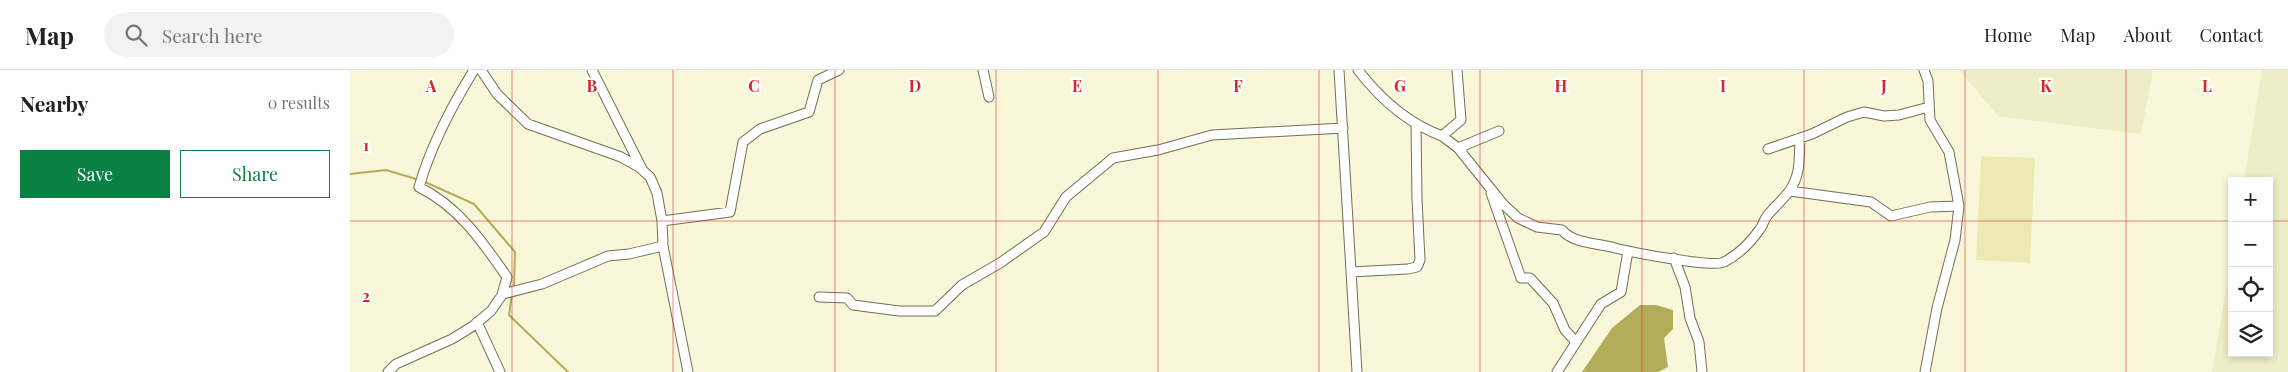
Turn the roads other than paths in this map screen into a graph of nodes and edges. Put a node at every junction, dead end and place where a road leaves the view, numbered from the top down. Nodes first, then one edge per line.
1 (474, 70) edge
2 (481, 70) edge
3 (592, 70) edge
4 (839, 70) edge
5 (984, 70) edge
6 (1339, 70) edge
7 (1358, 70) edge
8 (1457, 70) edge
9 (1924, 70) edge
10 (989, 97) dead end
11 (1929, 108) junction
12 (1416, 124) junction
13 (1343, 128) junction
14 (1500, 131) dead end
15 (1442, 136) junction
16 (1800, 138) junction
17 (1458, 148) junction
18 (1768, 149) dead end
19 (642, 169) junction
20 (1489, 186) junction
21 (1790, 191) junction
22 (1959, 206) junction
23 (662, 221) junction
24 (663, 246) junction
25 (1628, 251) junction
26 (1674, 258) junction
27 (1351, 272) junction
28 (503, 294) junction
29 (819, 297) dead end
30 (477, 322) junction
31 (1576, 342) junction
32 (389, 372) edge
33 (500, 372) edge
34 (688, 372) edge
35 (1357, 372) edge
36 (1557, 372) edge
37 (1702, 372) edge
38 (1925, 372) edge

1 - 28 street
2 - 19 street
3 - 19 street
4 - 23 street
5 - 10 street
6 - 13 street
7 - 12 street
8 - 15 street
9 - 11 street
11 - 16 street
11 - 22 street
12 - 15 street
12 - 27 street
13 - 27 street
13 - 29 street
14 - 17 street
15 - 17 street
16 - 18 street
16 - 21 street
17 - 20 street
19 - 23 street
20 - 25 street
20 - 31 street
21 - 22 street
21 - 26 street
22 - 38 street
23 - 24 street
24 - 28 street
24 - 34 street
25 - 26 street
25 - 31 street
26 - 37 street
27 - 35 street
28 - 30 street
30 - 32 street
30 - 33 street
31 - 36 street

